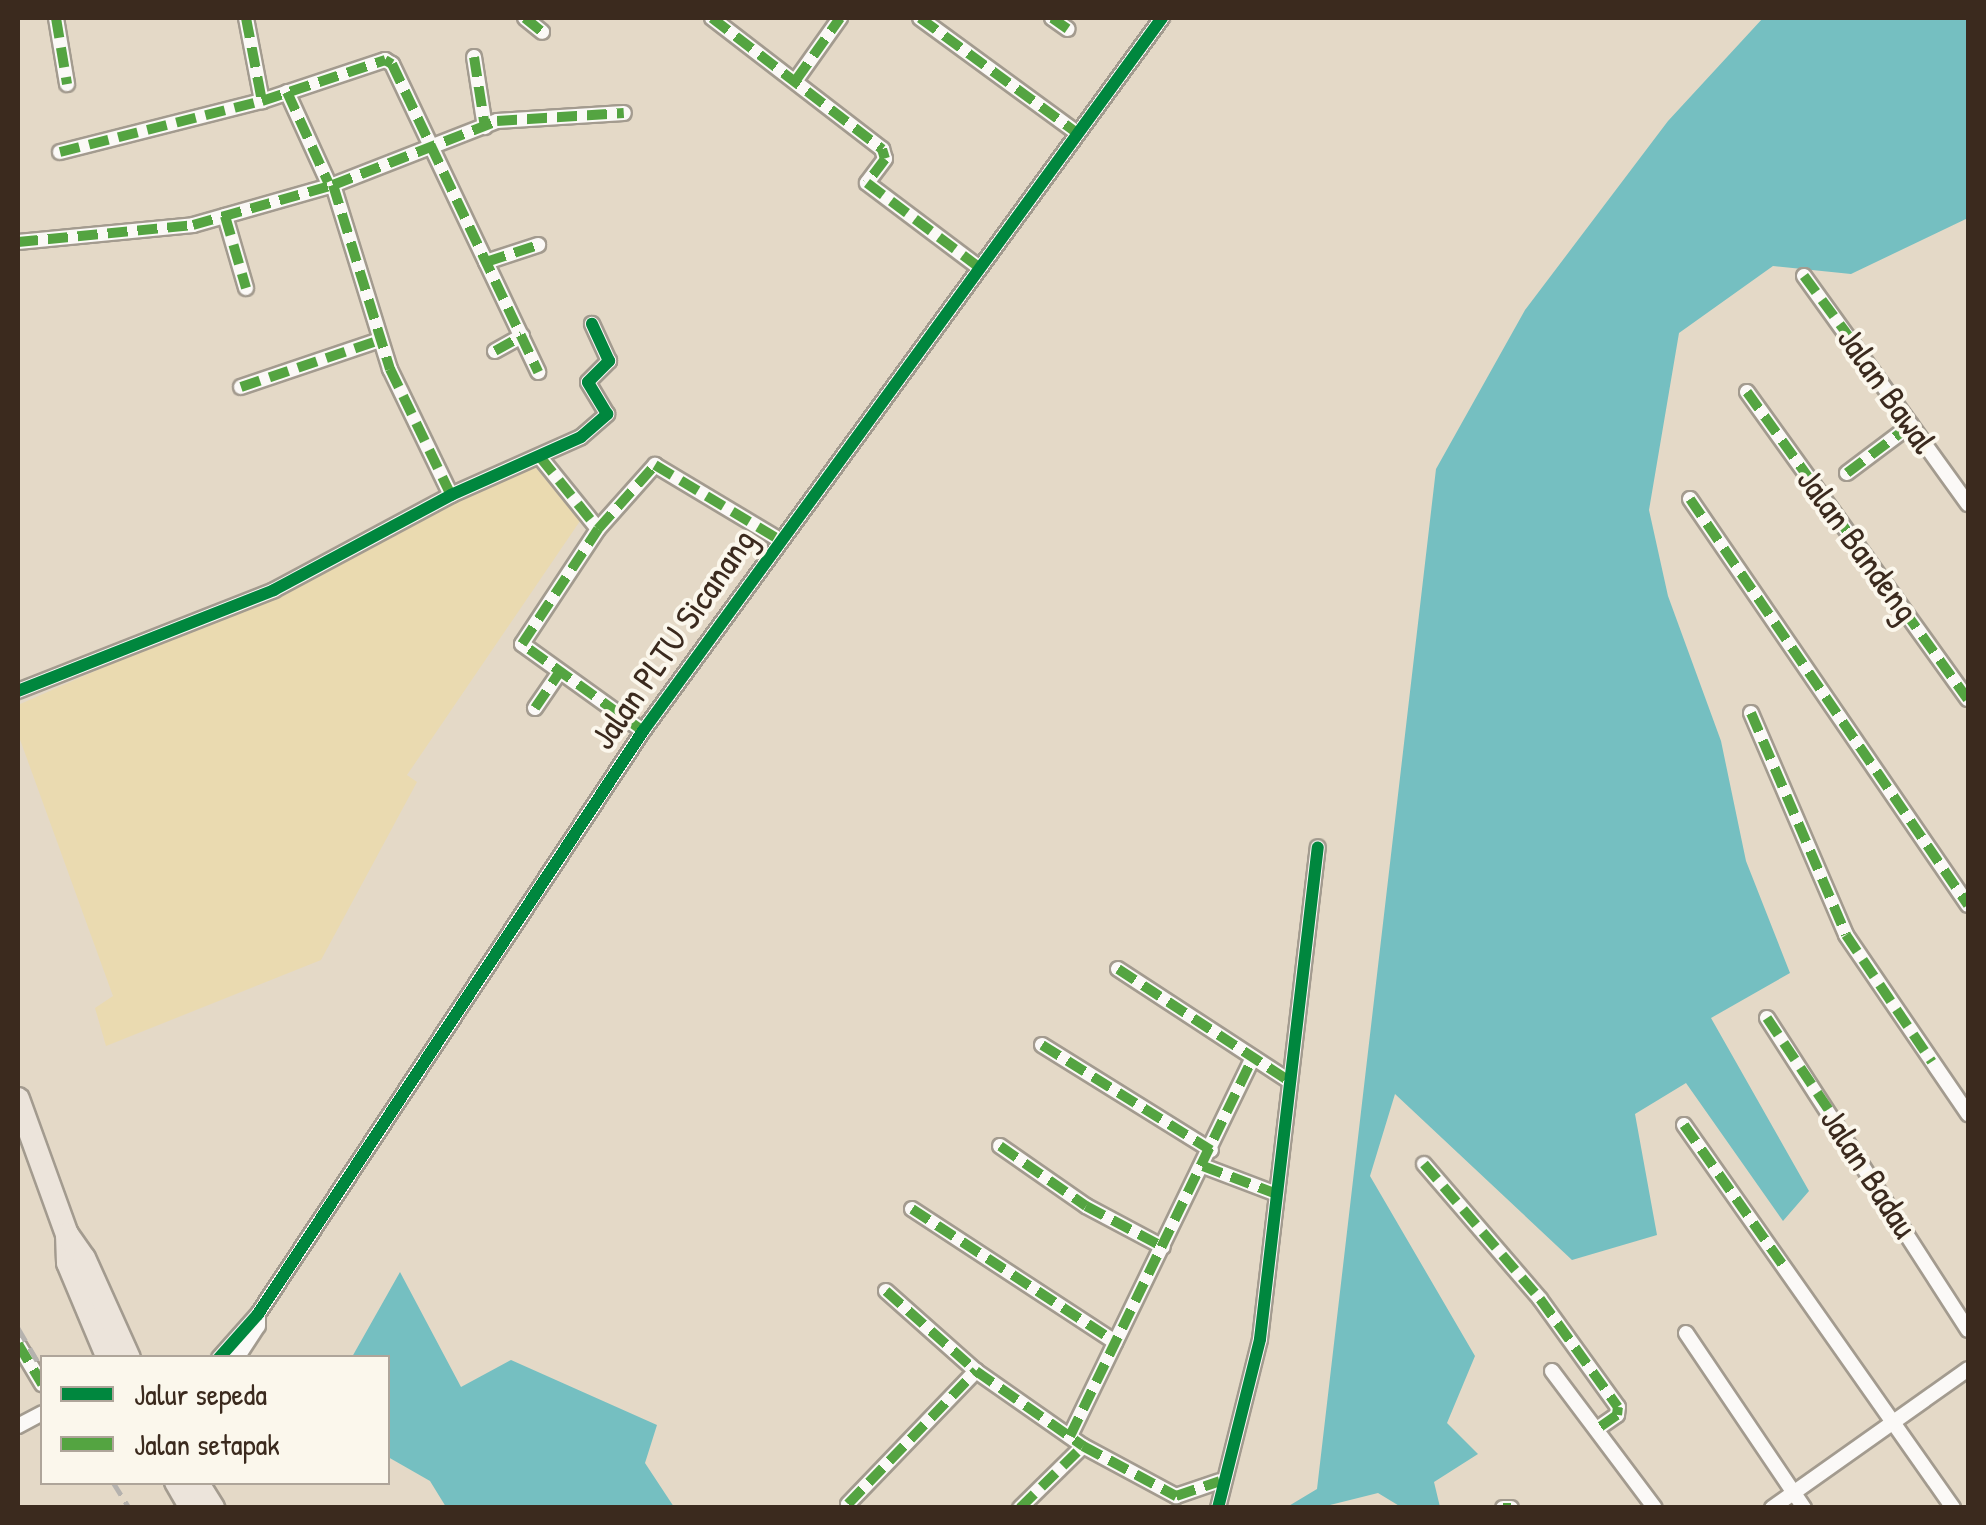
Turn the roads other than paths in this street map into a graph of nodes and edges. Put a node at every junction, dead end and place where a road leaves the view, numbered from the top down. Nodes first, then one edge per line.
1 (56, 18) edge
2 (246, 18) edge
3 (525, 18) edge
4 (712, 18) edge
5 (840, 18) edge
6 (920, 18) edge
7 (1052, 18) edge
8 (1162, 18) edge
9 (1068, 29) dead end
10 (542, 32) dead end
11 (474, 58) dead end
12 (796, 80) junction
13 (68, 84) dead end
14 (287, 92) junction
15 (262, 101) junction
16 (624, 113) dead end
17 (485, 127) junction
18 (1078, 133) junction
19 (434, 149) junction
20 (60, 152) dead end
21 (331, 184) junction
22 (225, 216) junction
23 (18, 242) edge
24 (538, 245) dead end
25 (486, 262) junction
26 (980, 268) junction
27 (1804, 276) dead end
28 (246, 288) dead end
29 (592, 324) dead end
30 (522, 336) junction
31 (380, 340) junction
32 (495, 350) dead end
33 (538, 372) dead end
34 (241, 387) dead end
35 (1748, 392) dead end
36 (1911, 424) junction
37 (540, 457) junction
38 (1847, 472) dead end
39 (451, 492) junction
40 (1690, 499) dead end
41 (1968, 504) edge
42 (598, 528) junction
43 (780, 540) junction
44 (559, 673) junction
45 (18, 691) edge
46 (1968, 699) edge
47 (535, 708) dead end
48 (1751, 713) dead end
49 (643, 731) junction
50 (1318, 847) dead end
51 (1968, 905) edge
52 (1118, 969) dead end
53 (1767, 1018) dead end
54 (1042, 1044) dead end
55 (1252, 1058) junction
56 (1289, 1082) junction
57 (18, 1098) edge
58 (1968, 1114) edge
59 (1684, 1124) dead end
60 (1000, 1146) dead end
61 (1211, 1150) junction
62 (1424, 1164) dead end
63 (1204, 1166) junction
64 (1274, 1193) junction
65 (912, 1209) dead end
66 (66, 1234) junction
67 (1163, 1247) junction
68 (886, 1292) dead end
69 (258, 1314) junction
70 (1968, 1330) edge
71 (1686, 1333) dead end
72 (1115, 1342) junction
73 (18, 1344) edge
74 (107, 1355) edge
75 (128, 1355) edge
76 (222, 1355) edge
77 (239, 1355) edge
78 (1968, 1369) edge
79 (1552, 1370) dead end
80 (976, 1371) junction
81 (40, 1381) edge
82 (1892, 1423) junction
83 (1597, 1429) junction
84 (1070, 1436) junction
85 (1083, 1446) junction
86 (1220, 1481) junction
87 (178, 1485) edge
88 (199, 1485) edge
89 (1794, 1492) junction
90 (848, 1504) dead end
91 (1218, 1504) edge
92 (192, 1508) edge
93 (213, 1508) edge
94 (1020, 1508) edge
95 (1503, 1508) edge
96 (1511, 1508) edge
97 (1656, 1508) edge
98 (1772, 1508) edge
99 (1804, 1508) edge
100 (1953, 1508) edge

1 - 13 street
2 - 15 street
3 - 10 street
4 - 12 street
5 - 12 street
6 - 18 street
7 - 9 street
8 - 18 street, Jalan PLTU Sicanang
11 - 17 street
12 - 26 street
14 - 15 street
14 - 19 street
14 - 21 street
15 - 20 street
16 - 17 street
17 - 19 street
18 - 26 street, Jalan PLTU Sicanang
19 - 21 street
19 - 25 street
21 - 22 street
21 - 31 street
22 - 23 street
22 - 28 street
24 - 25 street
25 - 30 street
26 - 43 street, Jalan PLTU Sicanang
27 - 36 street, Jalan Bawal
29 - 37 street
30 - 32 street
30 - 33 street
31 - 34 street
31 - 39 street
35 - 46 street, Jalan Bandeng
36 - 38 street
36 - 41 street, Jalan Bawal
37 - 39 street
37 - 42 street
39 - 45 street
40 - 51 street
42 - 43 street
42 - 44 street
43 - 49 street, Jalan PLTU Sicanang
44 - 47 street
44 - 49 street
48 - 58 street
49 - 69 street, Jalan PLTU Sicanang
50 - 56 street
52 - 55 street
53 - 70 street, Jalan Badau
54 - 61 street
55 - 56 street
55 - 61 street
56 - 64 street
57 - 66 highway
59 - 82 street
60 - 67 street
61 - 63 street
62 - 83 street
63 - 64 street
63 - 67 street
64 - 86 street
65 - 72 street
66 - 74 highway
66 - 75 highway
67 - 72 street
68 - 80 street
69 - 76 street, Jalan PLTU Sicanang
69 - 77 street, Jalan PLTU Sicanang
71 - 89 street
72 - 84 street
73 - 81 street
78 - 82 street
79 - 83 street
80 - 84 street
80 - 90 street
82 - 89 street
82 - 100 street
83 - 97 street
84 - 85 street
85 - 86 street
85 - 94 street
86 - 91 street
87 - 92 highway
88 - 93 highway
89 - 98 street
89 - 99 street
95 - 96 street

